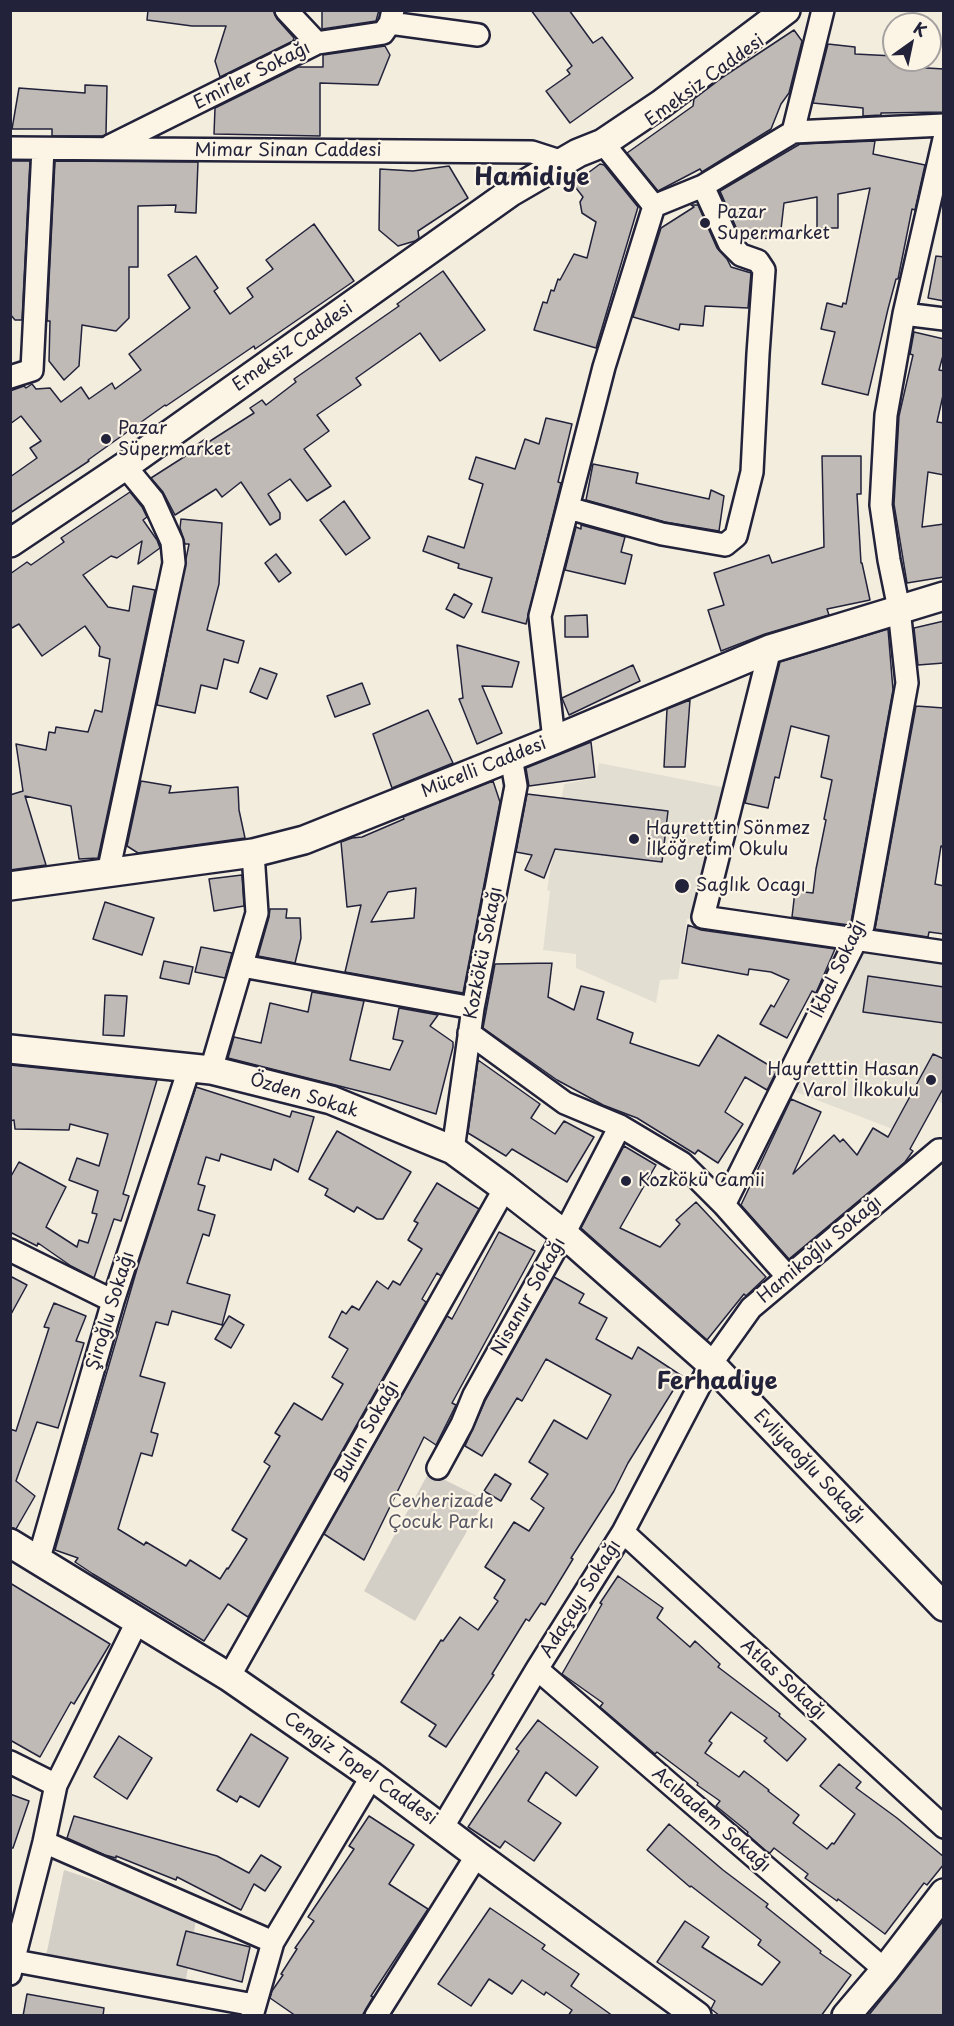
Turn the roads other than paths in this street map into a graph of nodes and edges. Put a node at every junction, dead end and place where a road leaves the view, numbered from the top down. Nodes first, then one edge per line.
1 (286, 10) edge
2 (764, 10) edge
3 (786, 10) edge
4 (802, 10) edge
5 (823, 10) edge
6 (391, 17) edge
7 (478, 35) dead end
8 (317, 43) junction
9 (944, 125) edge
10 (794, 132) junction
11 (944, 140) edge
12 (603, 143) junction
13 (10, 148) edge
14 (43, 149) junction
15 (104, 149) junction
16 (571, 157) junction
17 (704, 186) junction
18 (654, 206) junction
19 (904, 314) junction
20 (944, 319) edge
21 (10, 377) edge
22 (125, 466) junction
23 (568, 508) junction
24 (10, 543) edge
25 (944, 596) edge
26 (899, 609) junction
27 (770, 649) junction
28 (554, 740) junction
29 (511, 757) junction
30 (253, 853) junction
31 (108, 873) junction
32 (10, 886) edge
33 (856, 940) junction
34 (944, 952) edge
35 (242, 966) junction
36 (473, 1008) junction
37 (469, 1033) junction
38 (10, 1048) edge
39 (200, 1068) junction
40 (620, 1126) junction
41 (453, 1150) junction
42 (944, 1150) edge
43 (505, 1188) junction
44 (724, 1205) junction
45 (564, 1234) junction
46 (10, 1250) edge
47 (787, 1276) junction
48 (113, 1301) junction
49 (711, 1364) junction
50 (438, 1468) dead end
51 (623, 1532) junction
52 (10, 1543) edge
53 (39, 1558) junction
54 (944, 1607) edge
55 (138, 1620) junction
56 (537, 1669) junction
57 (229, 1677) junction
58 (10, 1762) edge
59 (372, 1776) junction
60 (56, 1785) junction
61 (944, 1827) edge
62 (442, 1828) junction
63 (44, 1842) junction
64 (477, 1855) junction
65 (944, 1893) edge
66 (273, 1942) junction
67 (12, 1965) edge
68 (885, 1970) junction
69 (253, 2010) edge
70 (376, 2016) edge
71 (697, 2016) edge
72 (846, 2016) edge

1 - 8 street
2 - 16 main road, Emeksiz Caddesi
3 - 12 main road, Emeksiz Caddesi
4 - 12 main road, Emeksiz Caddesi
5 - 10 street
6 - 7 street
6 - 8 street, Emirler Sokağı
8 - 15 street, Emirler Sokağı
9 - 10 street
10 - 17 street
11 - 19 street, İkbal Sokağı
12 - 16 main road, Emeksiz Caddesi
12 - 18 street
13 - 14 street, Mimar Sinan Caddesi
14 - 15 street, Mimar Sinan Caddesi
14 - 21 street
15 - 16 street, Mimar Sinan Caddesi
16 - 22 main road, Emeksiz Caddesi
17 - 18 street
17 - 23 street
18 - 23 street
19 - 20 street
19 - 26 street, İkbal Sokağı
22 - 24 main road, Emeksiz Caddesi
22 - 31 street
23 - 28 street
25 - 26 main road, Mücelli Caddesi
26 - 27 main road, Mücelli Caddesi
26 - 33 street, İkbal Sokağı
27 - 28 main road, Mücelli Caddesi
27 - 33 street
28 - 29 main road, Mücelli Caddesi
29 - 30 main road, Mücelli Caddesi
29 - 36 street, Kozkökü Sokağı
30 - 31 main road, Mücelli Caddesi
30 - 35 street, Şiroğlu Sokağı
31 - 32 main road, Mücelli Caddesi
33 - 34 street
33 - 44 street, İkbal Sokağı
35 - 36 street
35 - 39 street, Şiroğlu Sokağı
36 - 37 street, Kozkökü Sokağı
37 - 40 street
37 - 41 street, Kozkökü Sokağı
38 - 39 main road, Özden Sokak
39 - 41 main road, Özden Sokak
39 - 48 street, Şiroğlu Sokağı
40 - 44 street
40 - 45 street, Nisanur Sokağı
41 - 43 main road, Özden Sokak
42 - 47 street, Hamikoğlu Sokağı
43 - 45 main road, Özden Sokak
43 - 57 street, Bulun Sokağı
44 - 47 street
45 - 49 main road, Evliyaoğlu Sokağı
45 - 50 street, Nisanur Sokağı
46 - 48 street
47 - 49 street, Hamikoğlu Sokağı
48 - 53 street, Şiroğlu Sokağı
49 - 51 street, Adaçayı Sokağı
49 - 54 main road, Evliyaoğlu Sokağı
51 - 56 street, Adaçayı Sokağı
51 - 61 street, Atlas Sokağı
52 - 53 main road, Cengiz Topel Caddesi
53 - 55 main road, Cengiz Topel Caddesi
55 - 57 main road, Cengiz Topel Caddesi
55 - 60 street
56 - 62 street, Adaçayı Sokağı
56 - 68 street, Acıbadem Sokağı
57 - 59 main road, Cengiz Topel Caddesi
58 - 60 street
59 - 62 main road, Cengiz Topel Caddesi
59 - 66 street
60 - 63 street
62 - 64 main road, Cengiz Topel Caddesi
63 - 66 street
63 - 67 street
64 - 70 street
64 - 71 main road, Cengiz Topel Caddesi
65 - 68 main road
66 - 69 street
67 - 69 street
68 - 72 main road

